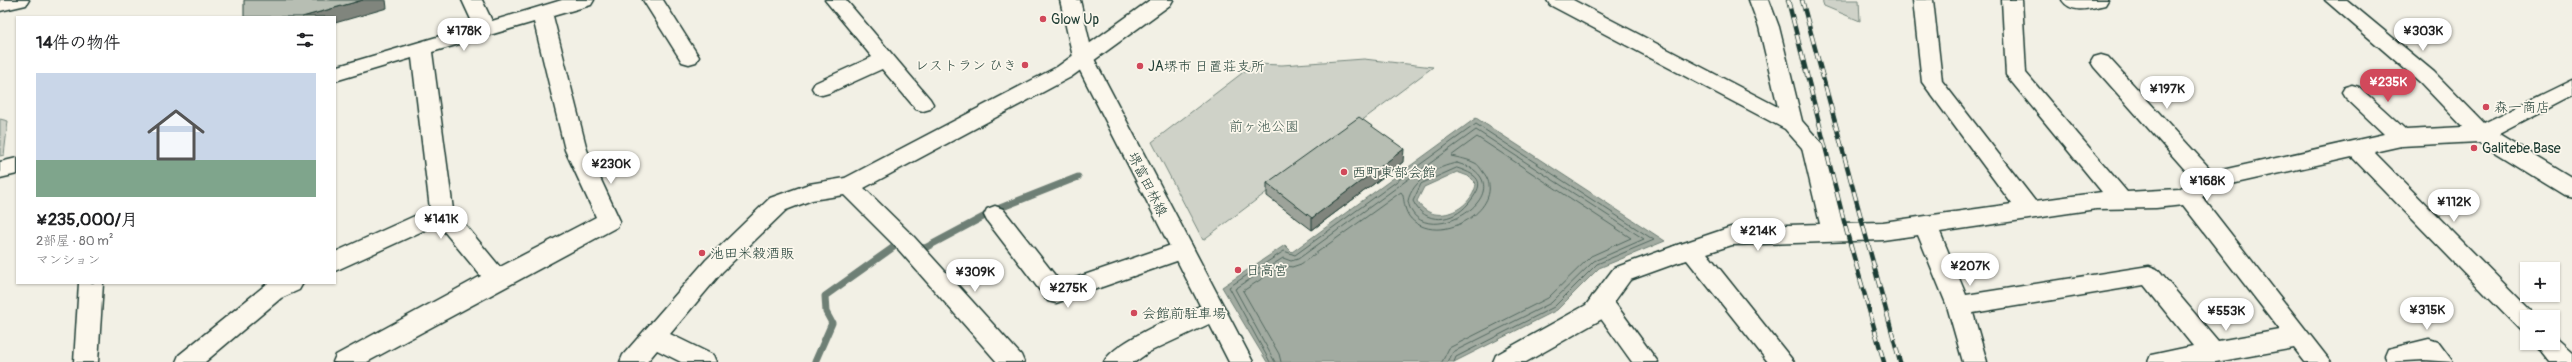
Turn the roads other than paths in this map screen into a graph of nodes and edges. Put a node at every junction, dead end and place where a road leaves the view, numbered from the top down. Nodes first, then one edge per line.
1 (19, 0) edge
2 (472, 0) edge
3 (584, 0) edge
4 (653, 0) edge
5 (835, 0) edge
6 (1070, 0) edge
7 (1163, 0) edge
8 (1557, 0) edge
9 (1758, 0) edge
10 (1923, 0) edge
11 (2012, 0) edge
12 (2072, 0) edge
13 (2098, 0) edge
14 (2335, 0) edge
15 (0, 5) edge
16 (542, 13) junction
17 (486, 30) junction
18 (421, 48) junction
19 (1083, 57) junction
20 (689, 58) dead end
21 (885, 60) junction
22 (2101, 62) dead end
23 (336, 74) edge
24 (2572, 86) edge
25 (822, 88) dead end
26 (2352, 92) dead end
27 (923, 104) dead end
28 (1792, 124) junction
29 (2482, 134) junction
30 (2401, 138) junction
31 (2357, 148) junction
32 (16, 166) edge
33 (0, 170) edge
34 (2208, 181) junction
35 (849, 186) junction
36 (2572, 189) edge
37 (2188, 195) junction
38 (2120, 198) junction
39 (2029, 210) junction
40 (442, 213) junction
41 (995, 215) dead end
42 (1926, 226) junction
43 (1834, 233) junction
44 (1183, 250) junction
45 (1685, 251) junction
46 (336, 262) edge
47 (497, 279) junction
48 (91, 284) edge
49 (279, 286) edge
50 (1601, 302) junction
51 (1959, 306) junction
52 (1214, 311) junction
53 (2520, 315) edge
54 (2298, 337) junction
55 (653, 338) junction
56 (2554, 350) edge
57 (2213, 353) junction
58 (2397, 356) dead end
59 (86, 362) edge
60 (188, 362) edge
61 (345, 362) edge
62 (632, 362) edge
63 (704, 362) edge
64 (1012, 362) edge
65 (1116, 362) edge
66 (1241, 362) edge
67 (1505, 362) edge
68 (1646, 362) edge
69 (1782, 362) edge
70 (1975, 362) edge
71 (2160, 362) edge
72 (2319, 362) edge
73 (2441, 362) edge
74 (2566, 362) edge

1 - 15 street
2 - 17 street
3 - 16 street
4 - 20 street
5 - 21 street
6 - 19 street, 堺富田林線
7 - 19 street
8 - 28 street
9 - 28 street
10 - 39 street
11 - 38 street
12 - 13 street
14 - 29 street
16 - 17 street
16 - 47 street
17 - 18 street
18 - 23 street
18 - 40 street
19 - 35 street
19 - 44 street, 堺富田林線
21 - 25 street
21 - 27 street
22 - 34 street
24 - 29 street
26 - 30 street
28 - 43 street
29 - 30 street
29 - 36 street
30 - 31 street
31 - 34 street
31 - 53 street
32 - 33 street
34 - 37 street
35 - 55 street
35 - 64 street
37 - 38 street
37 - 54 street
38 - 39 street
39 - 42 street
40 - 46 street
40 - 47 street
41 - 44 street
42 - 43 street
42 - 51 street
43 - 45 street
44 - 52 street, 堺富田林線
45 - 50 street
45 - 69 street
47 - 61 street
48 - 59 street
49 - 60 street
50 - 67 street
50 - 68 street
51 - 57 street
51 - 70 street
52 - 65 street
52 - 66 street, 堺富田林線
54 - 57 street
54 - 72 street
55 - 62 street
55 - 63 street
56 - 74 street
57 - 71 street
58 - 73 street

